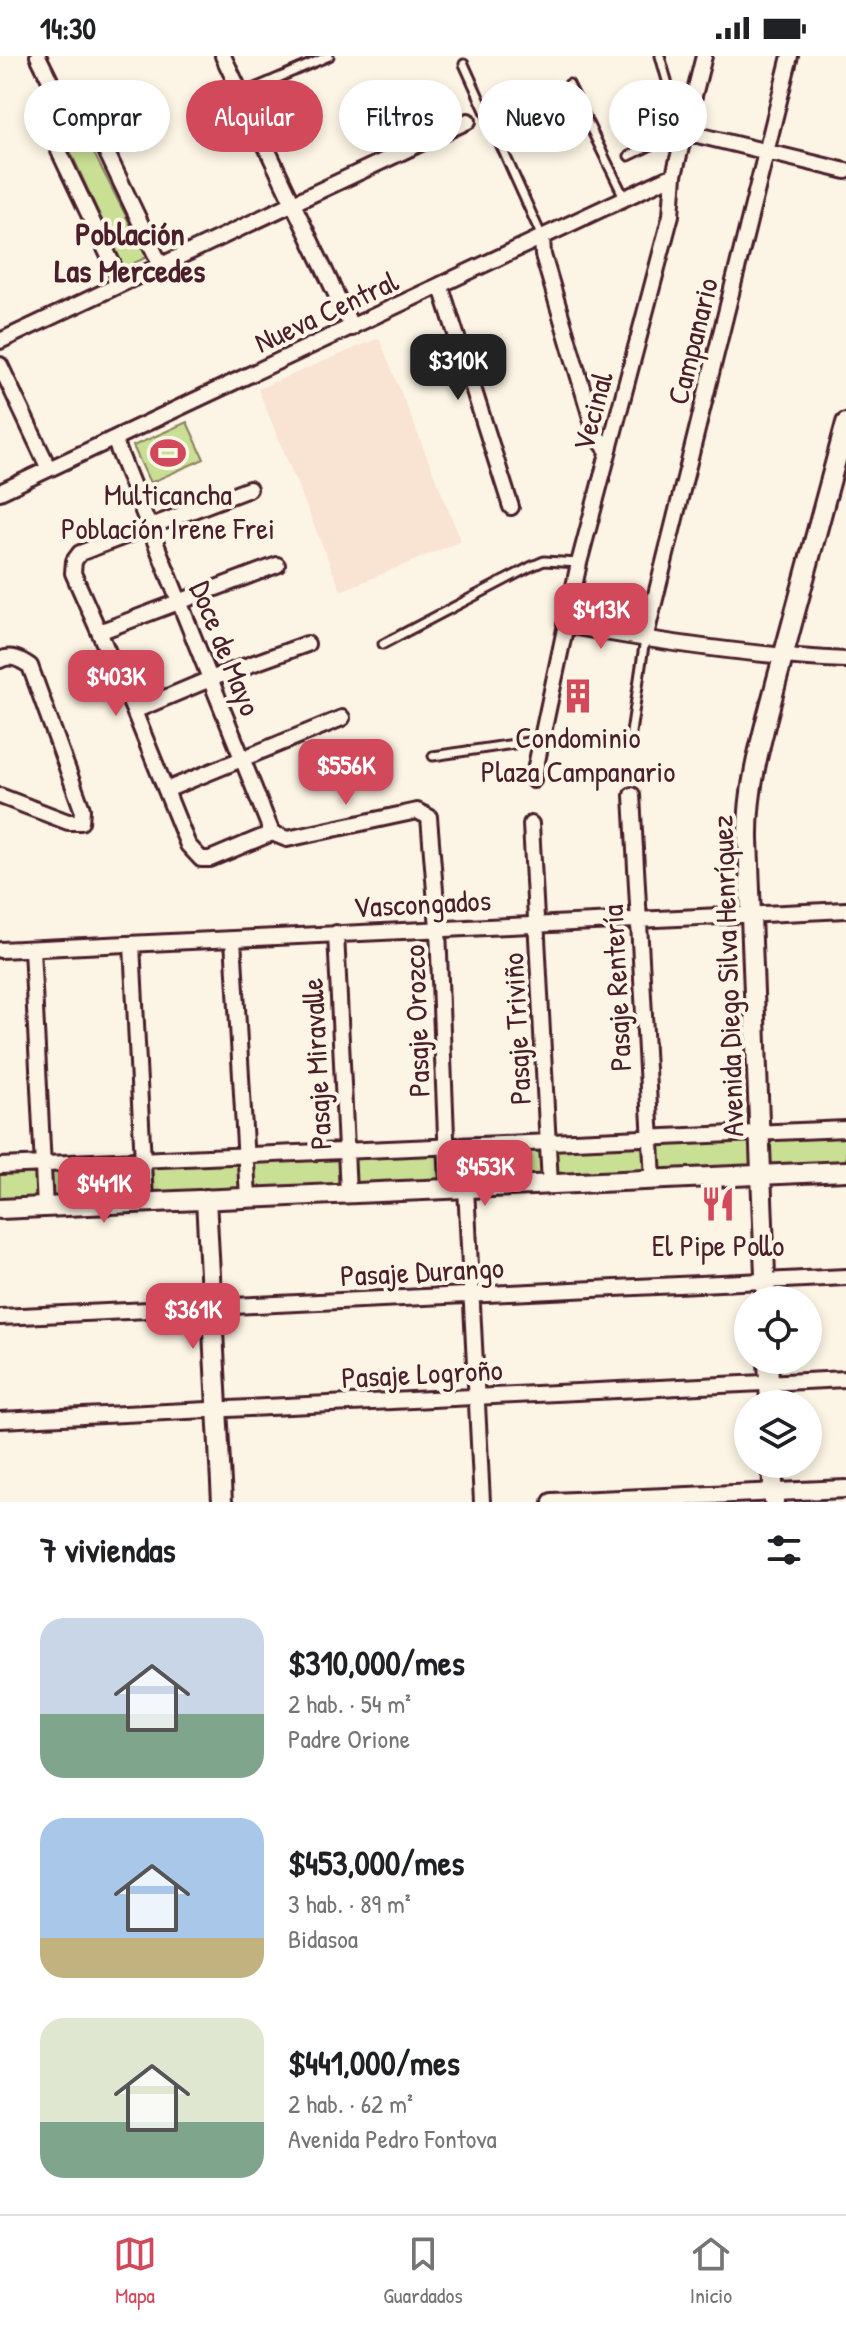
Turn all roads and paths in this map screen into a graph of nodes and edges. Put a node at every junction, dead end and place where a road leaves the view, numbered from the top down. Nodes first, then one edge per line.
1 (38, 56) edge
2 (223, 56) edge
3 (329, 56) edge
4 (660, 56) edge
5 (704, 56) edge
6 (790, 56) edge
7 (464, 64) dead end
8 (50, 80) edge
9 (234, 80) edge
10 (273, 80) edge
11 (698, 80) edge
12 (468, 121) dead end
13 (593, 133) edge
14 (707, 137) edge
15 (59, 152) edge
16 (107, 152) edge
17 (268, 152) edge
18 (680, 152) edge
19 (766, 152) junction
20 (629, 156) dead end
21 (846, 171) edge
22 (674, 175) junction
23 (625, 199) junction
24 (291, 203) junction
25 (542, 237) junction
26 (160, 264) junction
27 (121, 282) junction
28 (441, 287) junction
29 (352, 328) junction
30 (0, 341) edge
31 (0, 365) edge
32 (846, 423) edge
33 (114, 439) junction
34 (608, 451) junction
35 (49, 469) junction
36 (249, 489) dead end
37 (0, 492) edge
38 (511, 507) dead end
39 (149, 527) junction
40 (579, 563) junction
41 (277, 565) dead end
42 (179, 601) junction
43 (565, 625) junction
44 (99, 632) junction
45 (645, 639) junction
46 (307, 644) dead end
47 (383, 644) dead end
48 (783, 657) junction
49 (0, 660) edge
50 (846, 660) edge
51 (210, 679) junction
52 (134, 711) junction
53 (342, 718) dead end
54 (541, 740) junction
55 (629, 746) dead end
56 (433, 756) dead end
57 (242, 758) junction
58 (533, 780) dead end
59 (166, 790) junction
60 (632, 795) dead end
61 (0, 796) edge
62 (531, 824) dead end
63 (272, 833) junction
64 (846, 910) edge
65 (751, 913) junction
66 (638, 918) junction
67 (536, 923) junction
68 (438, 928) junction
69 (336, 933) junction
70 (233, 939) junction
71 (132, 944) junction
72 (32, 949) junction
73 (0, 950) edge
74 (846, 1129) edge
75 (760, 1133) junction
76 (650, 1137) junction
77 (548, 1142) junction
78 (447, 1146) junction
79 (346, 1151) junction
80 (245, 1155) junction
81 (143, 1159) junction
82 (42, 1164) junction
83 (0, 1166) edge
84 (846, 1171) edge
85 (761, 1174) junction
86 (653, 1179) junction
87 (550, 1184) junction
88 (457, 1188) junction
89 (348, 1193) junction
90 (248, 1197) junction
91 (206, 1199) junction
92 (145, 1202) junction
93 (45, 1207) junction
94 (0, 1209) edge
95 (846, 1277) edge
96 (765, 1280) junction
97 (765, 1286) edge
98 (471, 1294) junction
99 (212, 1307) junction
100 (0, 1317) edge
101 (769, 1374) edge
102 (846, 1379) edge
103 (769, 1382) junction
104 (769, 1390) edge
105 (477, 1396) junction
106 (217, 1409) junction
107 (0, 1420) edge
108 (846, 1489) edge
109 (774, 1497) edge
110 (222, 1502) edge
111 (482, 1502) edge
112 (552, 1502) edge

1 - 8 street
2 - 9 street
3 - 10 lane
4 - 20 lane
5 - 11 street, Vecinal
6 - 19 street, Campanario
7 - 25 lane
12 - 24 street
13 - 23 lane
14 - 19 street
15 - 27 street
16 - 26 street
17 - 24 street
18 - 22 street, Vecinal
19 - 21 street
19 - 45 street, Campanario
22 - 23 street, Nueva Central
22 - 34 street, Vecinal
23 - 25 street, Nueva Central
24 - 26 street
24 - 29 street
25 - 28 street, Nueva Central
25 - 34 street
26 - 27 street
27 - 30 street
28 - 29 street, Nueva Central
28 - 38 street
29 - 33 street, Nueva Central
31 - 35 street
32 - 48 main road, Avenida Diego Silva Henríquez
33 - 35 street, Nueva Central
33 - 39 street, Doce de Mayo
34 - 40 street, Vecinal
35 - 37 street, Nueva Central
36 - 39 street
39 - 42 street, Doce de Mayo
39 - 44 street
40 - 43 street, Vecinal
40 - 47 lane
41 - 42 street
42 - 44 street
42 - 51 street, Doce de Mayo
43 - 45 street
43 - 54 street, Vecinal
44 - 52 street
45 - 48 street
45 - 55 lane
46 - 51 street
48 - 50 street
48 - 65 main road, Avenida Diego Silva Henríquez
49 - 61 street
51 - 52 street
51 - 57 street, Doce de Mayo
52 - 59 street
53 - 57 street
54 - 56 lane
54 - 58 street, Vecinal
57 - 59 street
57 - 63 street, Doce de Mayo
59 - 63 street
60 - 66 street, Pasaje Rentería
62 - 67 street, Pasaje Triviño
63 - 68 street, Pasaje Orozco
64 - 65 street, Vascongados
65 - 66 street, Vascongados
65 - 75 main road, Avenida Diego Silva Henríquez
66 - 67 street, Vascongados
66 - 76 street, Pasaje Rentería
67 - 68 street, Vascongados
67 - 77 street, Pasaje Triviño
68 - 69 street, Vascongados
68 - 78 street, Pasaje Orozco
69 - 70 street, Vascongados
69 - 79 street, Pasaje Miravalle
70 - 71 street, Vascongados
70 - 80 street
71 - 72 street, Vascongados
71 - 81 street
72 - 73 street, Vascongados
72 - 82 street
74 - 75 street
75 - 76 street
75 - 85 main road, Avenida Diego Silva Henríquez
76 - 77 street
76 - 86 street, Pasaje Rentería
77 - 78 street
77 - 87 street, Pasaje Triviño
78 - 79 street
78 - 88 street, Pasaje Orozco
79 - 80 street
79 - 89 street, Pasaje Miravalle
80 - 81 street
80 - 90 street
81 - 82 street
81 - 92 street
82 - 83 street
82 - 93 street
84 - 85 main road
85 - 86 main road
85 - 96 main road, Avenida Diego Silva Henríquez
86 - 87 main road
87 - 88 main road
88 - 89 main road
88 - 98 street, Pasaje Orozco
89 - 90 main road
90 - 91 main road
91 - 92 main road
91 - 99 main road
92 - 93 main road
93 - 94 main road
95 - 96 street, Pasaje Durango
96 - 97 main road, Avenida Diego Silva Henríquez
96 - 98 street, Pasaje Durango
98 - 99 street, Pasaje Durango
98 - 105 street, Pasaje Orozco
99 - 100 street, Pasaje Durango
99 - 106 main road
101 - 103 main road
102 - 103 street, Pasaje Logroño
103 - 104 main road
103 - 105 street, Pasaje Logroño
105 - 106 street, Pasaje Logroño
105 - 111 street, Pasaje Orozco
106 - 107 street, Pasaje Logroño
106 - 110 main road
108 - 109 street
109 - 112 street

